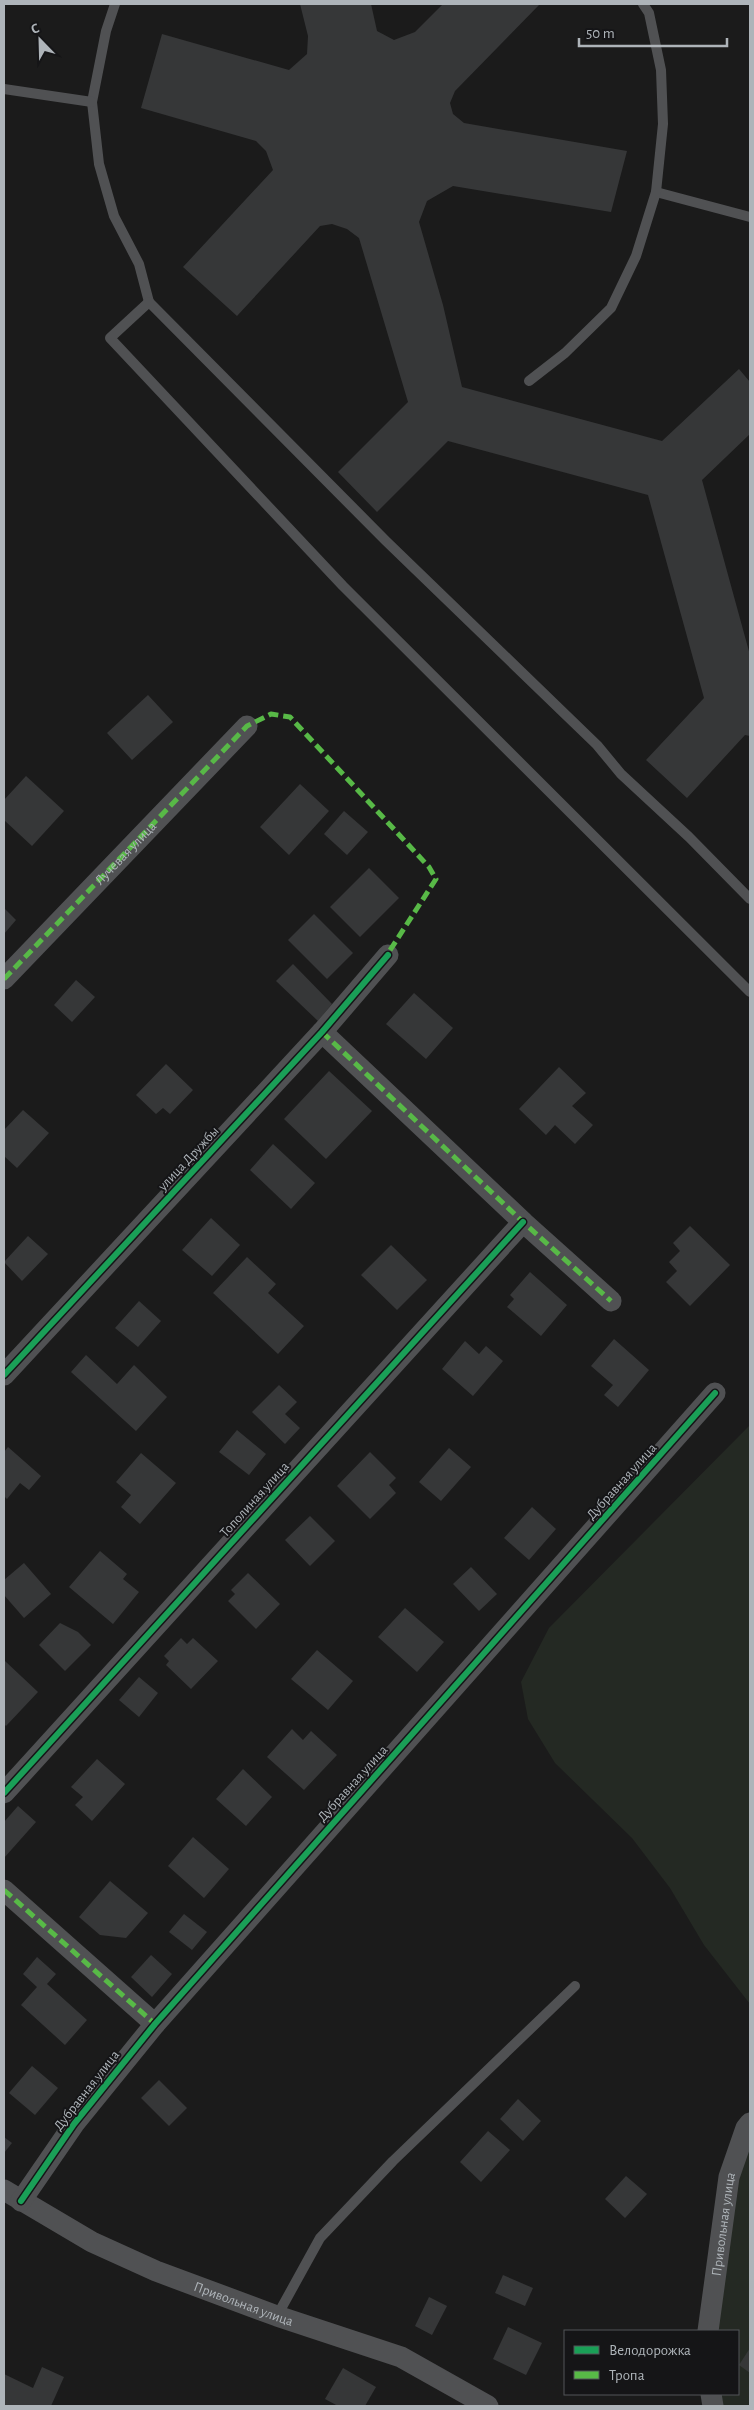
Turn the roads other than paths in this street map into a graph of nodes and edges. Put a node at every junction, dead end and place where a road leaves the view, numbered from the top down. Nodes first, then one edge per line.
1 (115, 4) edge
2 (643, 4) edge
3 (4, 89) edge
4 (92, 102) junction
5 (656, 192) junction
6 (750, 217) edge
7 (149, 302) junction
8 (530, 381) dead end
9 (246, 726) dead end
10 (750, 899) edge
11 (388, 955) dead end
12 (4, 978) edge
13 (750, 992) edge
14 (322, 1032) junction
15 (523, 1222) junction
16 (611, 1301) dead end
17 (4, 1375) edge
18 (715, 1393) dead end
19 (4, 1793) edge
20 (4, 1890) edge
21 (574, 1986) dead end
22 (155, 2024) junction
23 (750, 2122) edge
24 (12, 2195) edge
25 (277, 2316) junction
26 (708, 2330) edge
27 (488, 2406) edge

1 - 4 lane
2 - 5 lane
3 - 4 lane
4 - 7 lane
5 - 6 lane
5 - 8 lane
7 - 10 lane
7 - 13 lane
9 - 12 street, Лучевая улица
11 - 14 street, улица Дружбы
14 - 15 street
14 - 17 street, улица Дружбы
15 - 16 street
15 - 19 street, Тополиная улица
18 - 22 street, Дубравная улица
20 - 22 street
21 - 25 lane
22 - 24 street, Дубравная улица
23 - 26 street, Привольная улица
24 - 25 street, Привольная улица
25 - 27 street, Привольная улица

